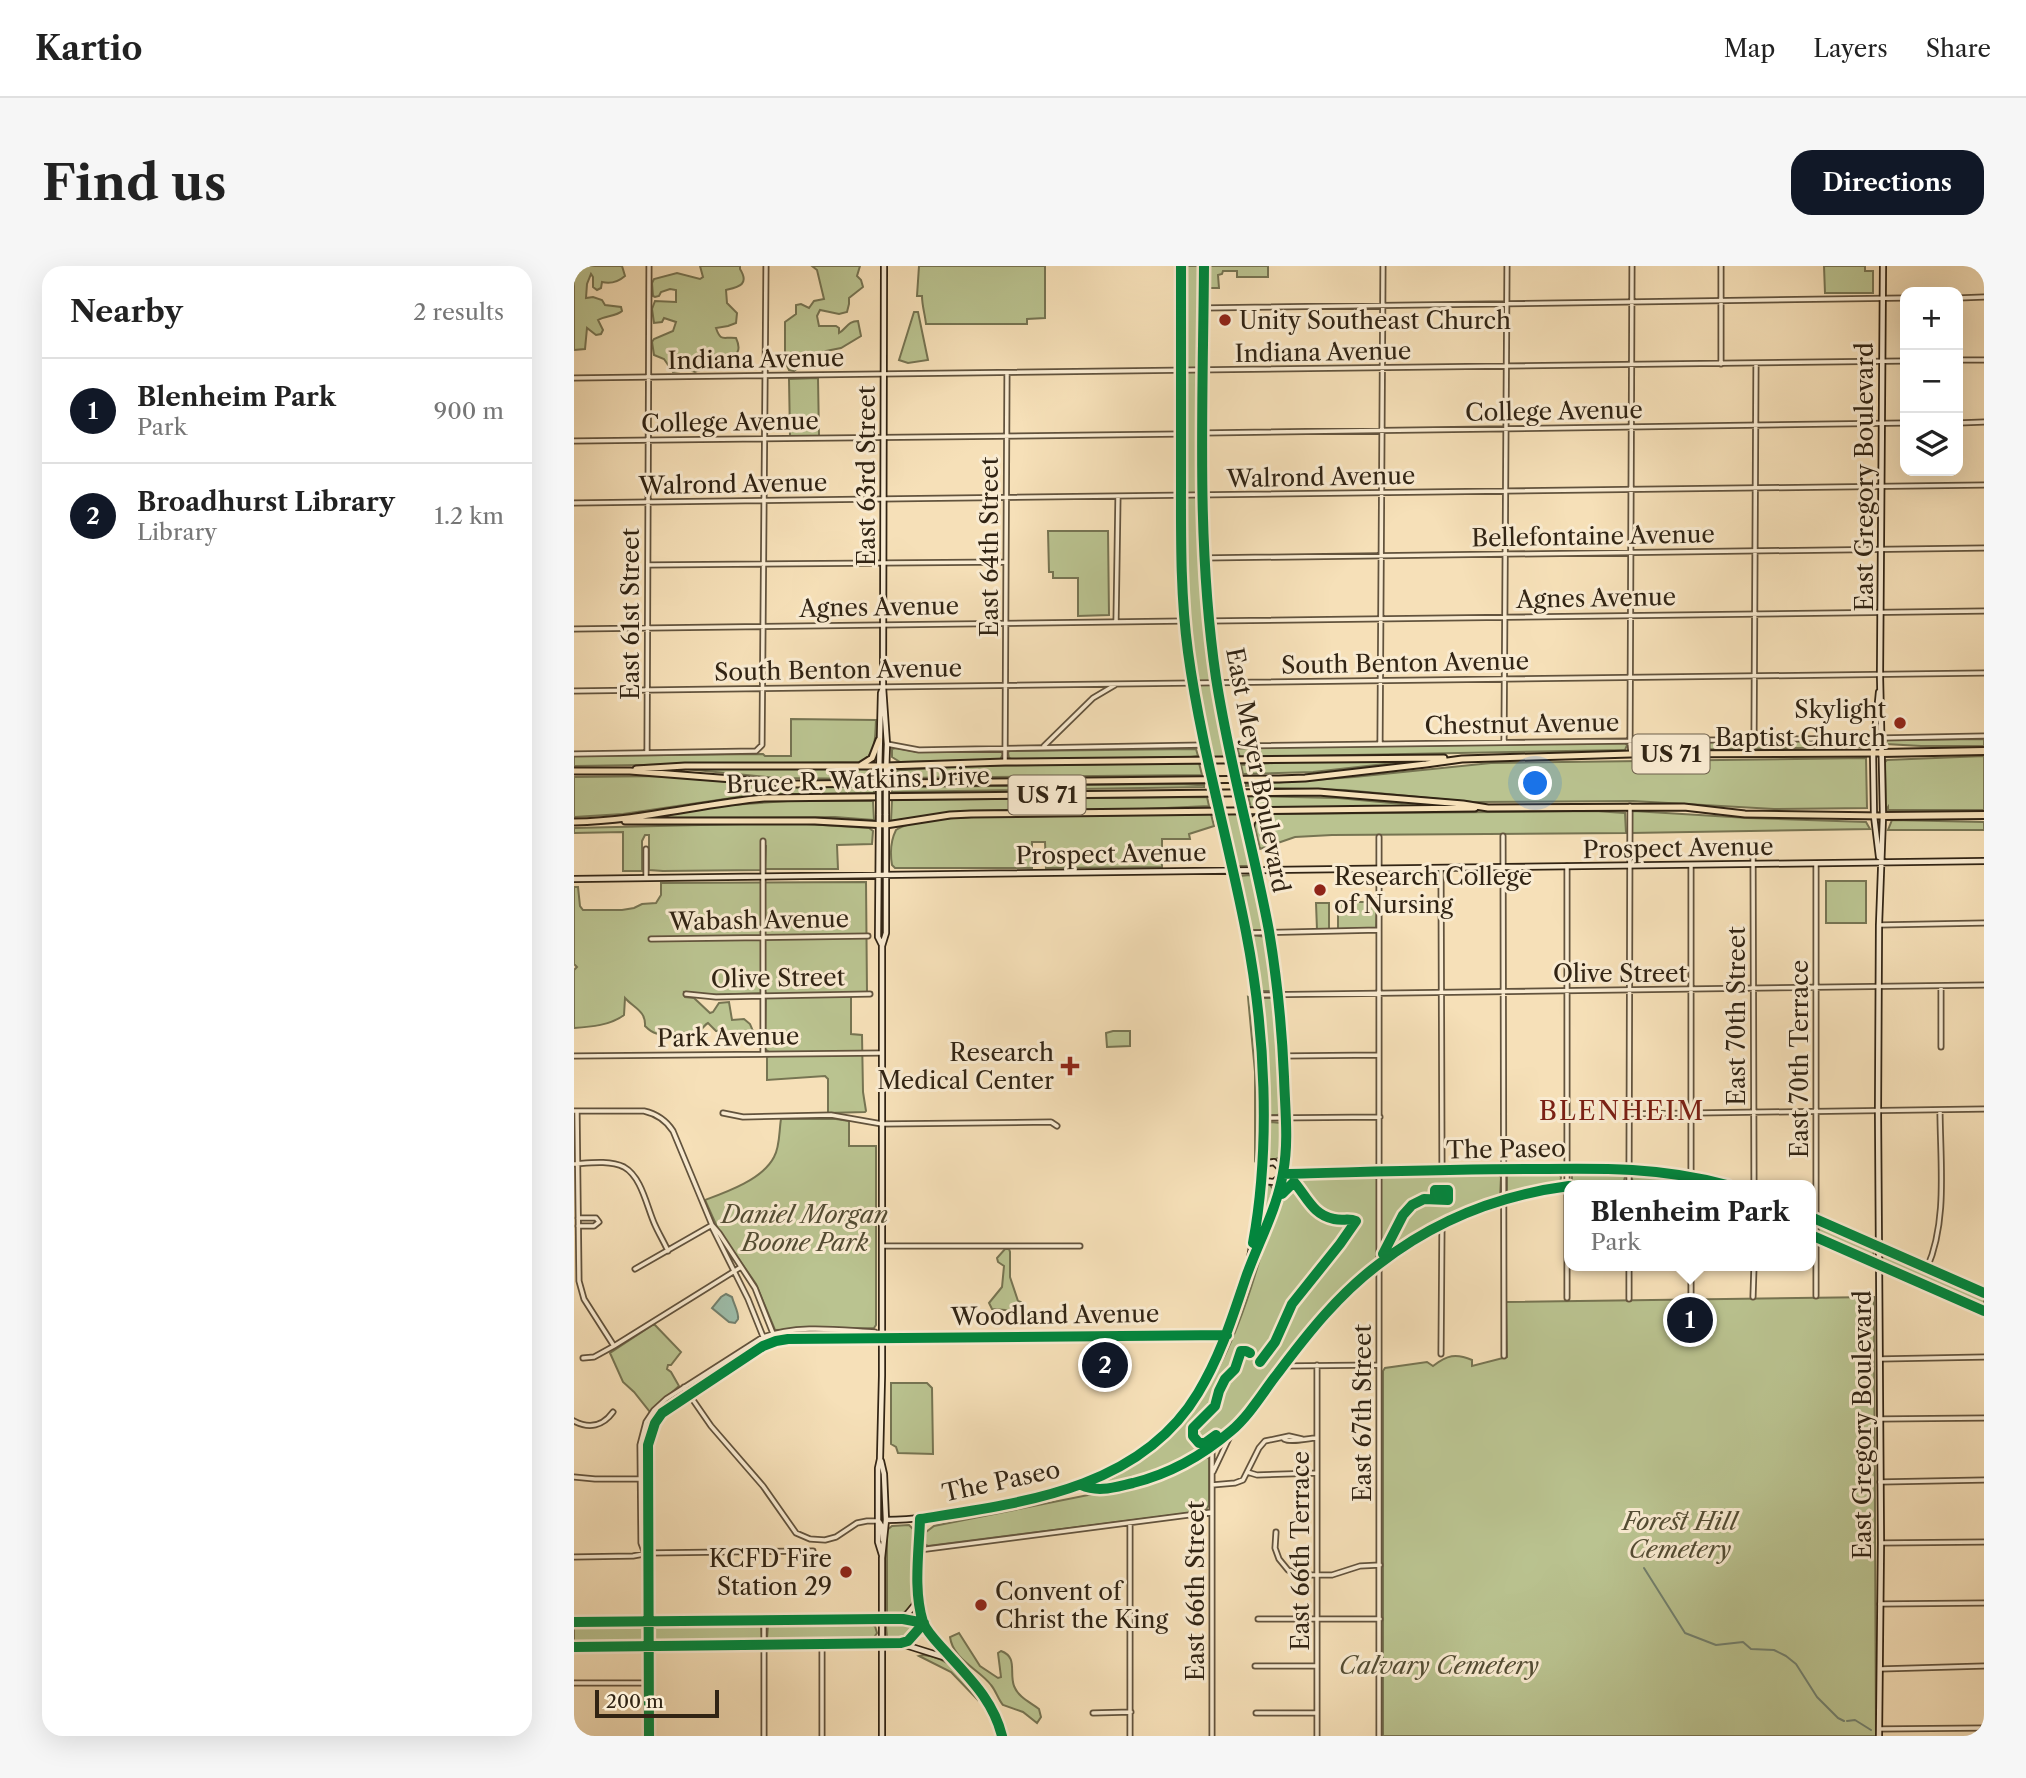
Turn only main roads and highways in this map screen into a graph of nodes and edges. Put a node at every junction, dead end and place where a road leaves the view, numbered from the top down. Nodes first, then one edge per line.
1 (884, 266) edge
2 (1181, 266) edge
3 (1204, 266) edge
4 (1882, 266) edge
5 (883, 687) junction
6 (1880, 688) junction
7 (879, 740) junction
8 (1984, 751) edge
9 (1881, 752) junction
10 (1873, 753) junction
11 (1462, 758) junction
12 (1208, 761) junction
13 (1232, 761) junction
14 (861, 765) junction
15 (879, 765) junction
16 (886, 766) junction
17 (574, 771) edge
18 (630, 771) junction
19 (1489, 808) junction
20 (1218, 810) junction
21 (1243, 810) junction
22 (1266, 810) junction
23 (1984, 815) edge
24 (1874, 816) junction
25 (1882, 816) junction
26 (608, 821) junction
27 (574, 822) edge
28 (878, 825) junction
29 (886, 825) junction
30 (1248, 833) junction
31 (1984, 861) edge
32 (1880, 863) junction
33 (1233, 870) junction
34 (1256, 870) junction
35 (878, 875) junction
36 (887, 875) junction
37 (574, 879) edge
38 (882, 946) junction
39 (1262, 1164) junction
40 (1283, 1174) junction
41 (1707, 1180) edge
42 (1261, 1181) junction
43 (1564, 1187) edge
44 (1816, 1219) edge
45 (1816, 1238) edge
46 (1879, 1246) junction
47 (1879, 1265) junction
48 (1248, 1274) junction
49 (1984, 1293) edge
50 (1984, 1311) edge
51 (880, 1460) junction
52 (1081, 1485) junction
53 (878, 1492) junction
54 (886, 1520) junction
55 (920, 1520) junction
56 (878, 1521) junction
57 (884, 1547) junction
58 (882, 1555) junction
59 (919, 1599) junction
60 (882, 1619) junction
61 (904, 1619) junction
62 (574, 1622) edge
63 (924, 1623) junction
64 (901, 1643) junction
65 (882, 1644) junction
66 (574, 1647) edge
67 (953, 1660) junction
68 (882, 1736) edge
69 (1002, 1736) edge
70 (1879, 1736) edge

1 - 5 main road, East 63rd Street
2 - 12 main road, East Meyer Boulevard
3 - 13 main road, East Meyer Boulevard
4 - 6 main road, East Gregory Boulevard
5 - 7 main road, East 63rd Street
5 - 16 main road, East 63rd Street
6 - 9 main road, East Gregory Boulevard
6 - 10 main road, East Gregory Boulevard
7 - 14 highway
7 - 15 main road, East 63rd Street
8 - 9 highway, Bruce R. Watkins Drive / US 71
9 - 10 highway, Bruce R. Watkins Drive / US 71
9 - 25 main road, East Gregory Boulevard
10 - 11 highway, Bruce R. Watkins Drive / US 71
10 - 24 main road, East Gregory Boulevard
11 - 13 highway
11 - 18 highway, Bruce R. Watkins Drive / US 71
12 - 13 highway
12 - 16 highway
12 - 20 main road, East Meyer Boulevard, bridge
13 - 21 main road, East Meyer Boulevard, bridge
14 - 15 highway
14 - 18 highway
15 - 16 highway
15 - 28 main road, East 63rd Street, bridge
16 - 29 main road, East 63rd Street, bridge
17 - 18 highway, Bruce R. Watkins Drive / US 71
19 - 22 highway
19 - 24 highway, Bruce R. Watkins Drive / US 71
19 - 26 highway, Bruce R. Watkins Drive / US 71
20 - 21 highway
20 - 29 highway
20 - 33 main road, East Meyer Boulevard
21 - 22 highway
21 - 30 main road, East Meyer Boulevard
22 - 30 highway
23 - 25 highway, Bruce R. Watkins Drive / US 71
24 - 25 highway, Bruce R. Watkins Drive / US 71
24 - 32 main road, East Gregory Boulevard
25 - 32 main road, East Gregory Boulevard
26 - 27 highway, Bruce R. Watkins Drive / US 71
26 - 28 highway
28 - 29 highway
28 - 35 main road, East 63rd Street
29 - 36 main road, East 63rd Street
30 - 34 main road, East Meyer Boulevard
31 - 32 main road, Prospect Avenue
32 - 34 main road, Prospect Avenue
32 - 46 main road, East Gregory Boulevard
33 - 34 main road, Prospect Avenue
33 - 36 main road, Prospect Avenue
33 - 39 main road, East Meyer Boulevard
34 - 40 main road, East Meyer Boulevard
35 - 36 main road, Prospect Avenue
35 - 37 main road, Prospect Avenue
35 - 38 main road, East 63rd Street
36 - 38 main road, East 63rd Street
38 - 51 main road, East 63rd Street
39 - 40 main road
39 - 42 main road
40 - 41 main road, The Paseo
40 - 42 main road
40 - 48 main road, East Meyer Boulevard
42 - 48 main road, East Meyer Boulevard
43 - 52 main road, The Paseo
44 - 46 main road
45 - 47 main road
46 - 47 main road, East Gregory Boulevard
46 - 49 main road
47 - 50 main road
47 - 70 main road, East Gregory Boulevard
48 - 52 main road, East Meyer Boulevard
51 - 53 main road, East 63rd Street
51 - 54 main road, East 63rd Street
52 - 55 main road, The Paseo
53 - 54 main road
53 - 56 main road, East 63rd Street
54 - 55 main road, The Paseo
54 - 57 main road, East 63rd Street
55 - 59 main road
56 - 57 main road
56 - 58 main road, East 63rd Street
57 - 58 main road, East 63rd Street
58 - 60 main road, East 63rd Street
59 - 61 main road
59 - 63 main road
60 - 61 main road
60 - 62 main road
60 - 65 main road, East 63rd Street
61 - 63 main road
63 - 64 main road
63 - 67 main road
64 - 65 main road
64 - 67 main road
65 - 66 main road
65 - 68 main road, East 63rd Street
67 - 69 main road

